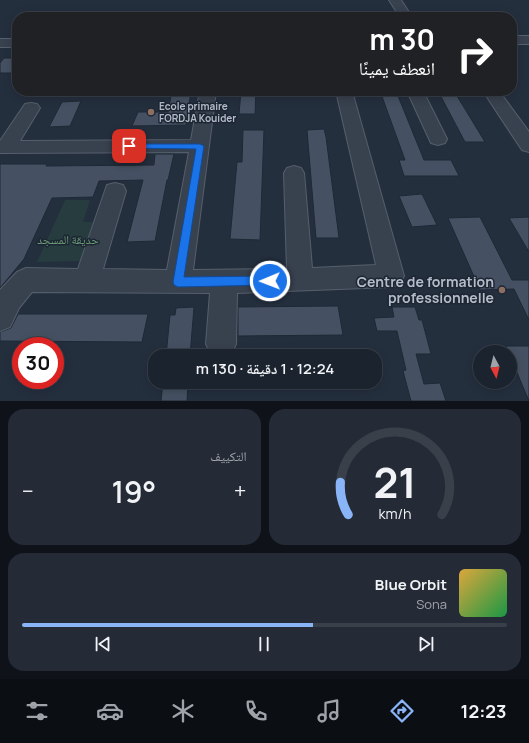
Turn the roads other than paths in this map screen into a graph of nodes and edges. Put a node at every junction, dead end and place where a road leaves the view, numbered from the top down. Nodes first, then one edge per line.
1 (395, 0) edge
2 (403, 12) edge
3 (517, 40) edge
4 (529, 40) edge
5 (0, 43) edge
6 (12, 43) edge
7 (207, 96) edge
8 (345, 96) edge
9 (417, 96) edge
10 (494, 96) edge
11 (31, 108) dead end
12 (438, 140) dead end
13 (200, 146) junction
14 (529, 146) edge
15 (3, 147) edge
16 (294, 173) dead end
17 (115, 191) dead end
18 (87, 280) junction
19 (300, 280) junction
20 (224, 281) junction
21 (178, 282) junction
22 (0, 318) edge
23 (221, 344) dead end

1 - 2 street
3 - 4 street
5 - 6 street
7 - 13 street
8 - 19 street
9 - 12 street
10 - 14 street
11 - 15 street
13 - 15 street
13 - 21 street
16 - 19 street
17 - 18 street
18 - 21 street
18 - 22 street
19 - 20 street
20 - 21 street
20 - 23 street

